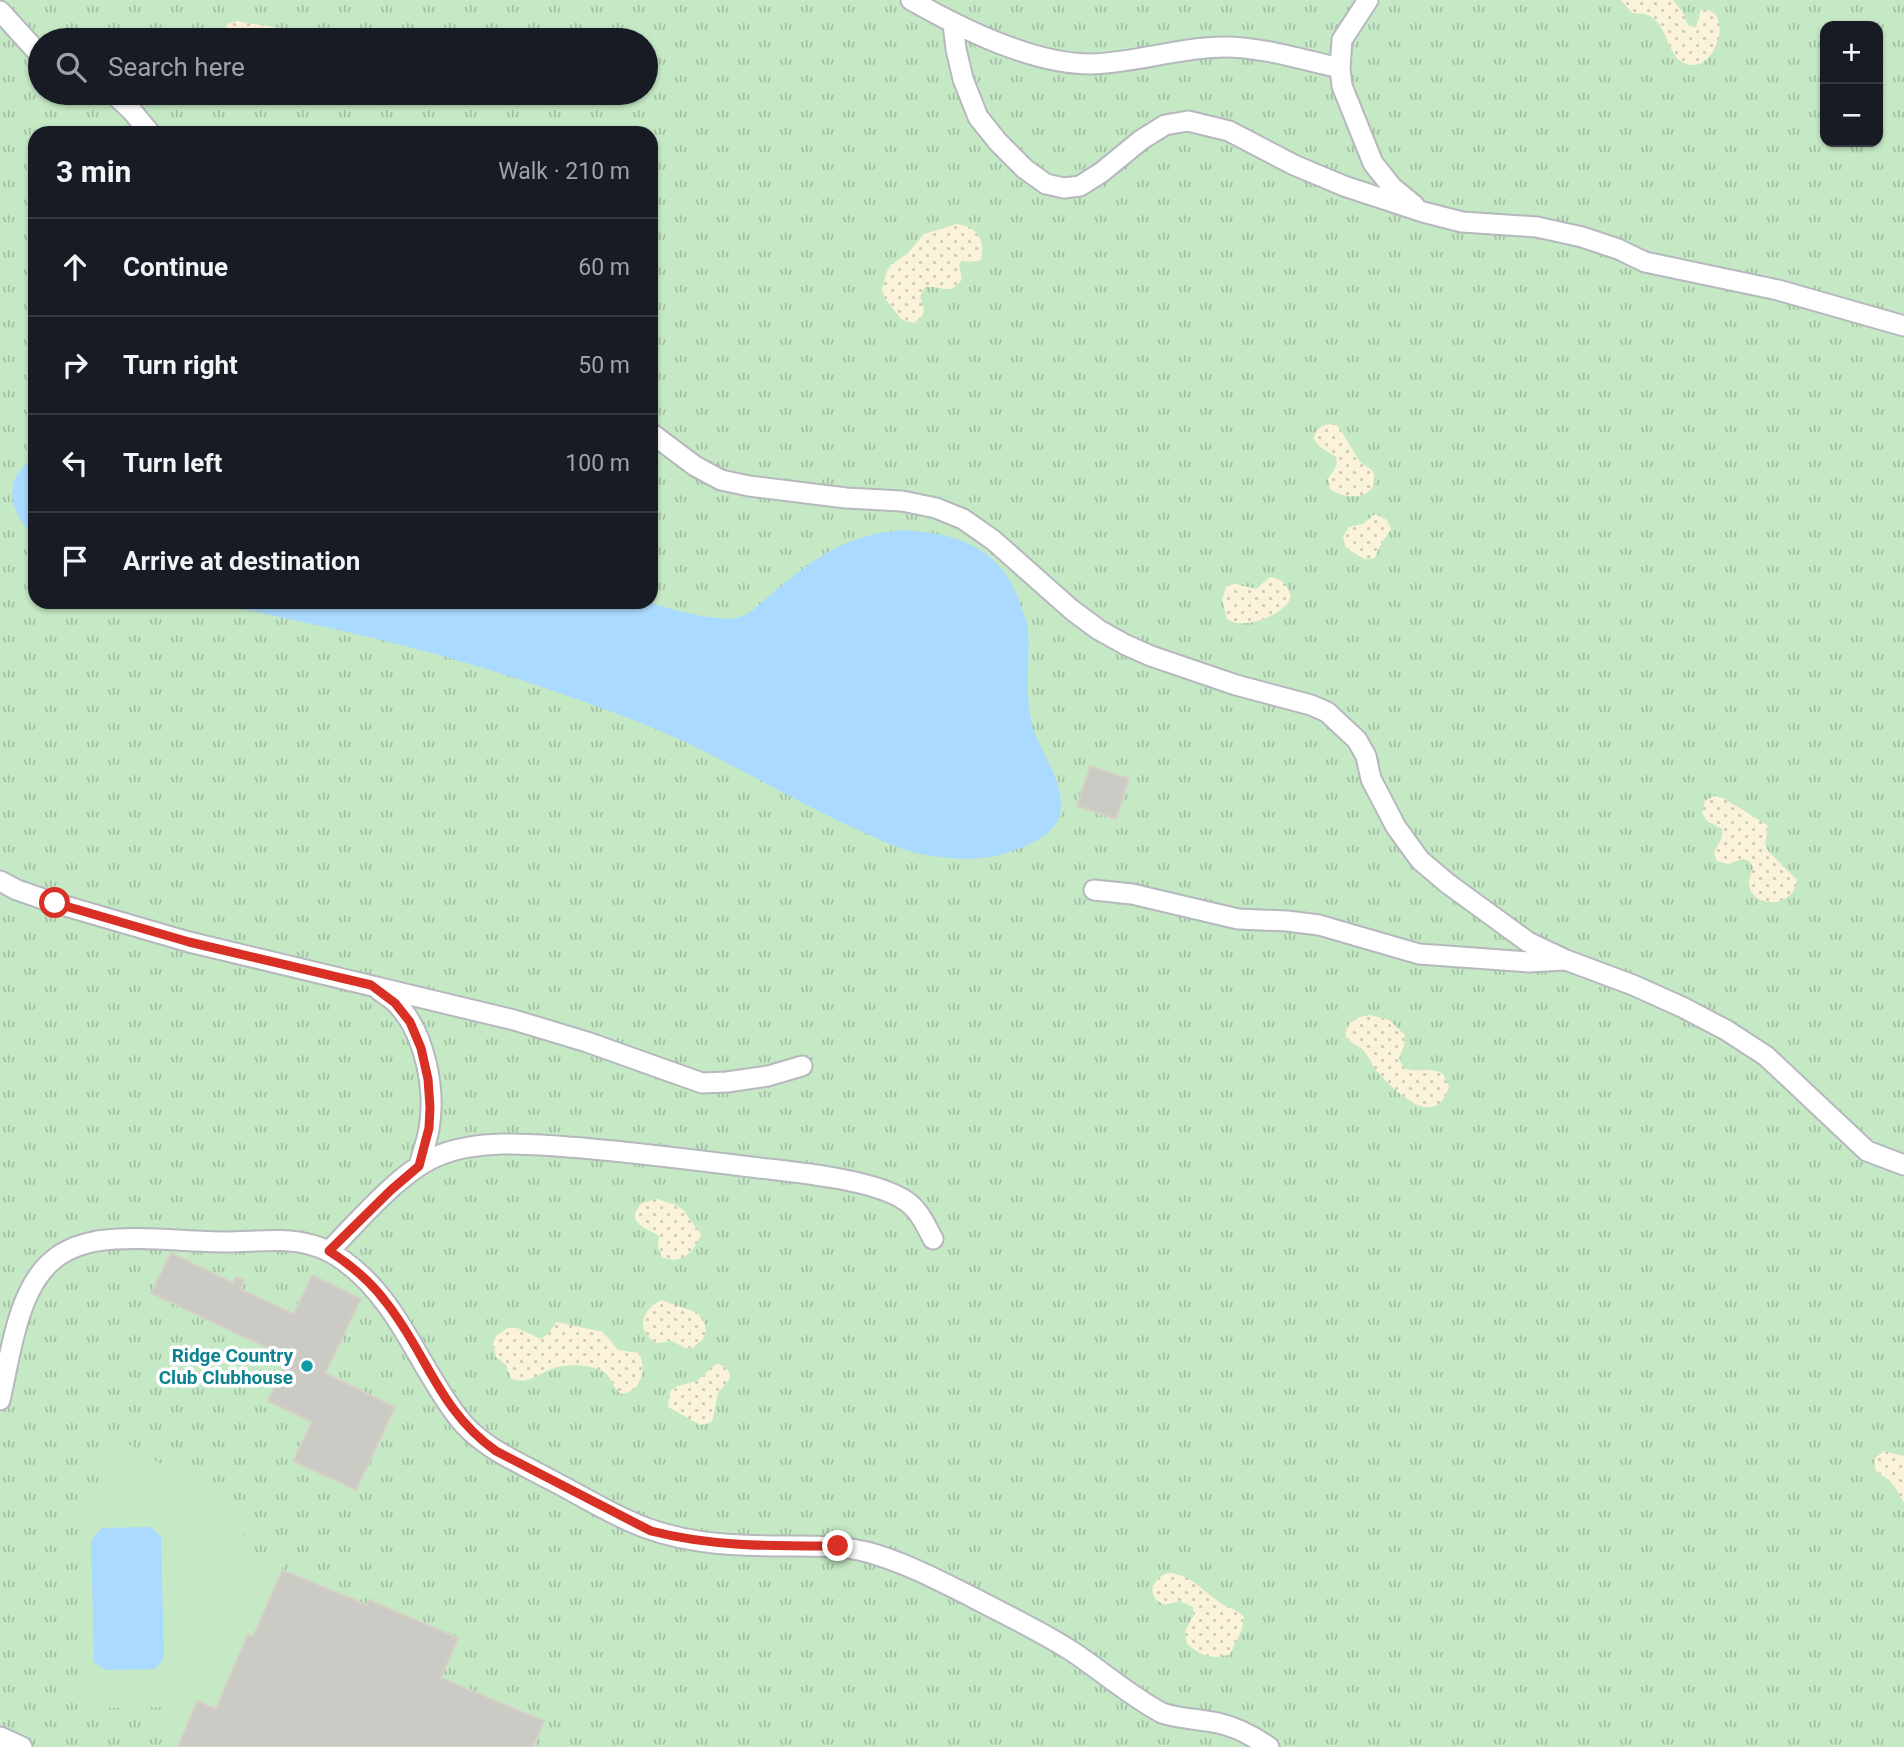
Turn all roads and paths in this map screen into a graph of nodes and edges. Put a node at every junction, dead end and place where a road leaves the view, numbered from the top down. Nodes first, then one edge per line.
1 (911, 0) edge
2 (1368, 0) edge
3 (0, 11) edge
4 (953, 24) junction
5 (28, 42) edge
6 (1340, 68) junction
7 (126, 105) edge
8 (144, 126) edge
9 (1423, 212) junction
10 (1904, 326) edge
11 (658, 438) edge
12 (0, 881) edge
13 (1094, 890) dead end
14 (1566, 960) junction
15 (371, 985) junction
16 (802, 1066) dead end
17 (1904, 1165) edge
18 (419, 1166) junction
19 (933, 1239) dead end
20 (329, 1251) junction
21 (0, 1400) edge
22 (0, 1737) edge
23 (22, 1747) edge
24 (1269, 1747) edge

1 - 4 lane
2 - 6 lane
3 - 5 lane
4 - 6 lane
4 - 9 lane
6 - 9 lane
7 - 8 lane
9 - 10 lane
11 - 14 lane
12 - 15 lane
13 - 14 lane
14 - 17 lane
15 - 16 lane
15 - 18 lane
18 - 19 lane
18 - 20 lane
20 - 21 lane
20 - 24 lane
22 - 23 lane

